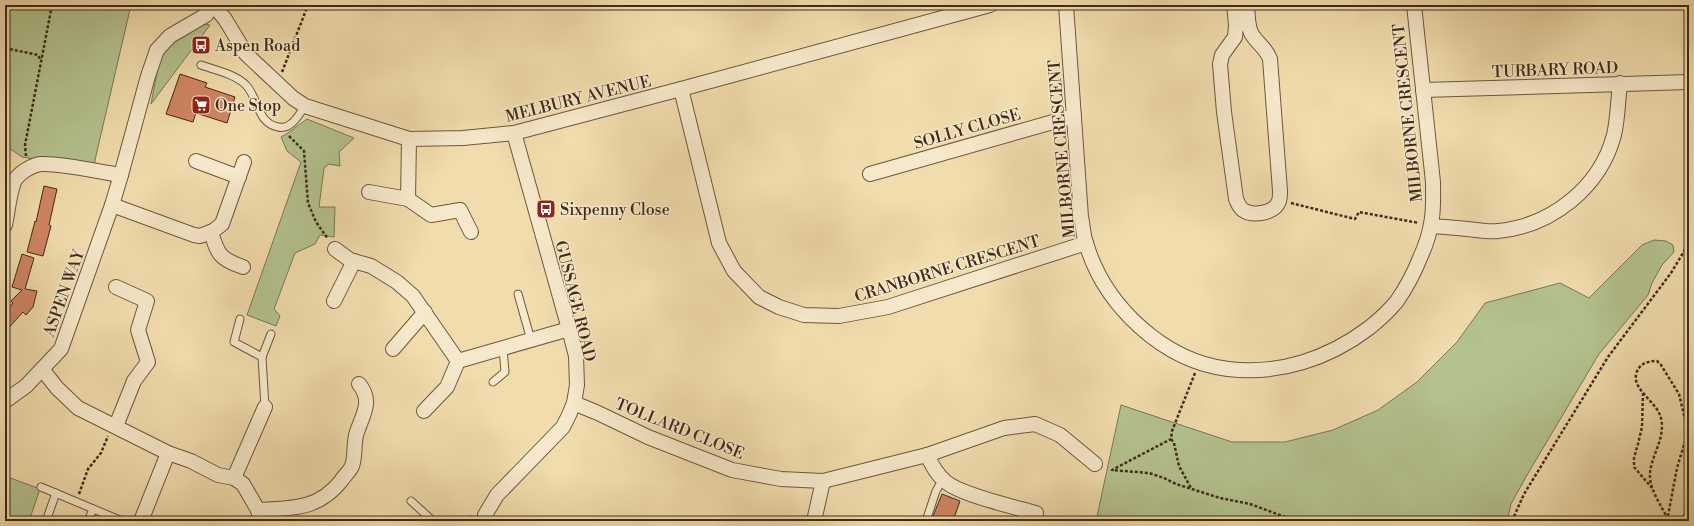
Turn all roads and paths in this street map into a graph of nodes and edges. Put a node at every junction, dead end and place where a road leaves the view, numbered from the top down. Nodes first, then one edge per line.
1 (52, 5) edge
2 (213, 5) edge
3 (308, 5) edge
4 (990, 5) edge
5 (1066, 5) edge
6 (1234, 5) edge
7 (1247, 5) edge
8 (1414, 5) edge
9 (1243, 36) junction
10 (5, 48) edge
11 (42, 61) junction
12 (201, 65) dead end
13 (1689, 82) edge
14 (1620, 83) junction
15 (278, 84) junction
16 (681, 89) junction
17 (1423, 90) junction
18 (306, 106) junction
19 (1074, 116) junction
20 (282, 128) junction
21 (514, 133) junction
22 (409, 139) junction
23 (196, 161) dead end
24 (244, 162) dead end
25 (26, 170) junction
26 (870, 174) dead end
27 (121, 175) junction
28 (239, 177) junction
29 (369, 192) dead end
30 (408, 199) junction
31 (1279, 201) junction
32 (112, 205) junction
33 (5, 224) edge
34 (1431, 226) junction
35 (211, 232) junction
36 (471, 232) dead end
37 (1086, 243) junction
38 (1689, 243) edge
39 (335, 249) joint
40 (354, 261) junction
41 (243, 267) dead end
42 (116, 287) dead end
43 (518, 294) dead end
44 (334, 301) dead end
45 (425, 312) junction
46 (240, 319) dead end
47 (569, 330) junction
48 (271, 334) dead end
49 (531, 340) junction
50 (503, 348) junction
51 (392, 349) dead end
52 (262, 357) junction
53 (458, 361) junction
54 (1200, 362) junction
55 (42, 369) junction
56 (492, 382) dead end
57 (359, 384) dead end
58 (1643, 392) junction
59 (5, 401) edge
60 (574, 403) junction
61 (265, 407) joint
62 (424, 411) dead end
63 (114, 425) junction
64 (1689, 428) edge
65 (1688, 432) junction
66 (1171, 439) junction
67 (168, 453) junction
68 (927, 455) junction
69 (1095, 464) dead end
70 (234, 478) junction
71 (943, 479) junction
72 (823, 481) junction
73 (41, 487) dead end
74 (1191, 488) junction
75 (1654, 491) junction
76 (56, 493) junction
77 (411, 501) dead end
78 (76, 502) junction
79 (1689, 507) edge
80 (93, 509) junction
81 (1036, 513) dead end
82 (260, 515) edge
83 (429, 520) edge
84 (1668, 520) edge
85 (46, 521) edge
86 (88, 521) edge
87 (122, 521) edge
88 (141, 521) edge
89 (484, 521) edge
90 (814, 521) edge
91 (926, 521) edge
92 (1296, 521) edge
93 (1512, 521) edge
94 (1681, 521) edge

1 - 11 path
2 - 15 street, MELBURY AVENUE
2 - 27 street
3 - 15 path
4 - 16 street, MELBURY AVENUE
5 - 19 street, MILBORNE CRESCENT
6 - 9 street
7 - 9 street
8 - 17 street, MILBORNE CRESCENT
9 - 31 street
9 - 31 street
10 - 11 path
11 - 25 path
12 - 20 lane
13 - 14 street, TURBARY ROAD
14 - 17 street, TURBARY ROAD
14 - 34 street
15 - 18 street, MELBURY AVENUE
16 - 21 street, MELBURY AVENUE
16 - 37 street, CRANBORNE CRESCENT
17 - 34 street, MILBORNE CRESCENT
18 - 20 lane
18 - 22 street, MELBURY AVENUE
19 - 26 street, SOLLY CLOSE
19 - 37 street, MILBORNE CRESCENT
20 - 39 path
21 - 22 street, MELBURY AVENUE
21 - 47 street, GUSSAGE ROAD
22 - 30 street
23 - 28 street
24 - 28 street
25 - 27 street
25 - 33 street
27 - 32 street, ASPEN WAY
28 - 35 street
29 - 30 street
30 - 36 street
31 - 34 path
32 - 35 street
32 - 55 street, ASPEN WAY
34 - 54 street, MILBORNE CRESCENT
35 - 41 street
37 - 54 street, MILBORNE CRESCENT
38 - 93 path
39 - 40 street
40 - 44 street
40 - 45 street
42 - 63 street
43 - 49 lane
45 - 51 street
45 - 53 street
46 - 52 lane
47 - 49 street
47 - 60 street, GUSSAGE ROAD
48 - 52 lane
49 - 50 street
50 - 53 street
50 - 56 lane
52 - 61 lane
53 - 62 street
54 - 66 path
55 - 59 street, ASPEN WAY
55 - 63 street
57 - 82 street
58 - 65 path
58 - 75 path
58 - 75 path
60 - 72 street, TOLLARD CLOSE
60 - 89 street, GUSSAGE ROAD
61 - 70 street
63 - 67 street
63 - 78 path
64 - 65 path
65 - 84 path
66 - 74 path
66 - 74 path
67 - 70 street
67 - 88 street
68 - 69 street, TOLLARD CLOSE
68 - 71 street
68 - 72 street, TOLLARD CLOSE
70 - 82 street
71 - 81 street
71 - 91 lane
72 - 90 street
73 - 76 lane
74 - 92 path
75 - 84 path
76 - 78 lane
76 - 85 lane
77 - 83 lane
78 - 80 lane
79 - 94 path
80 - 86 lane
80 - 87 lane

